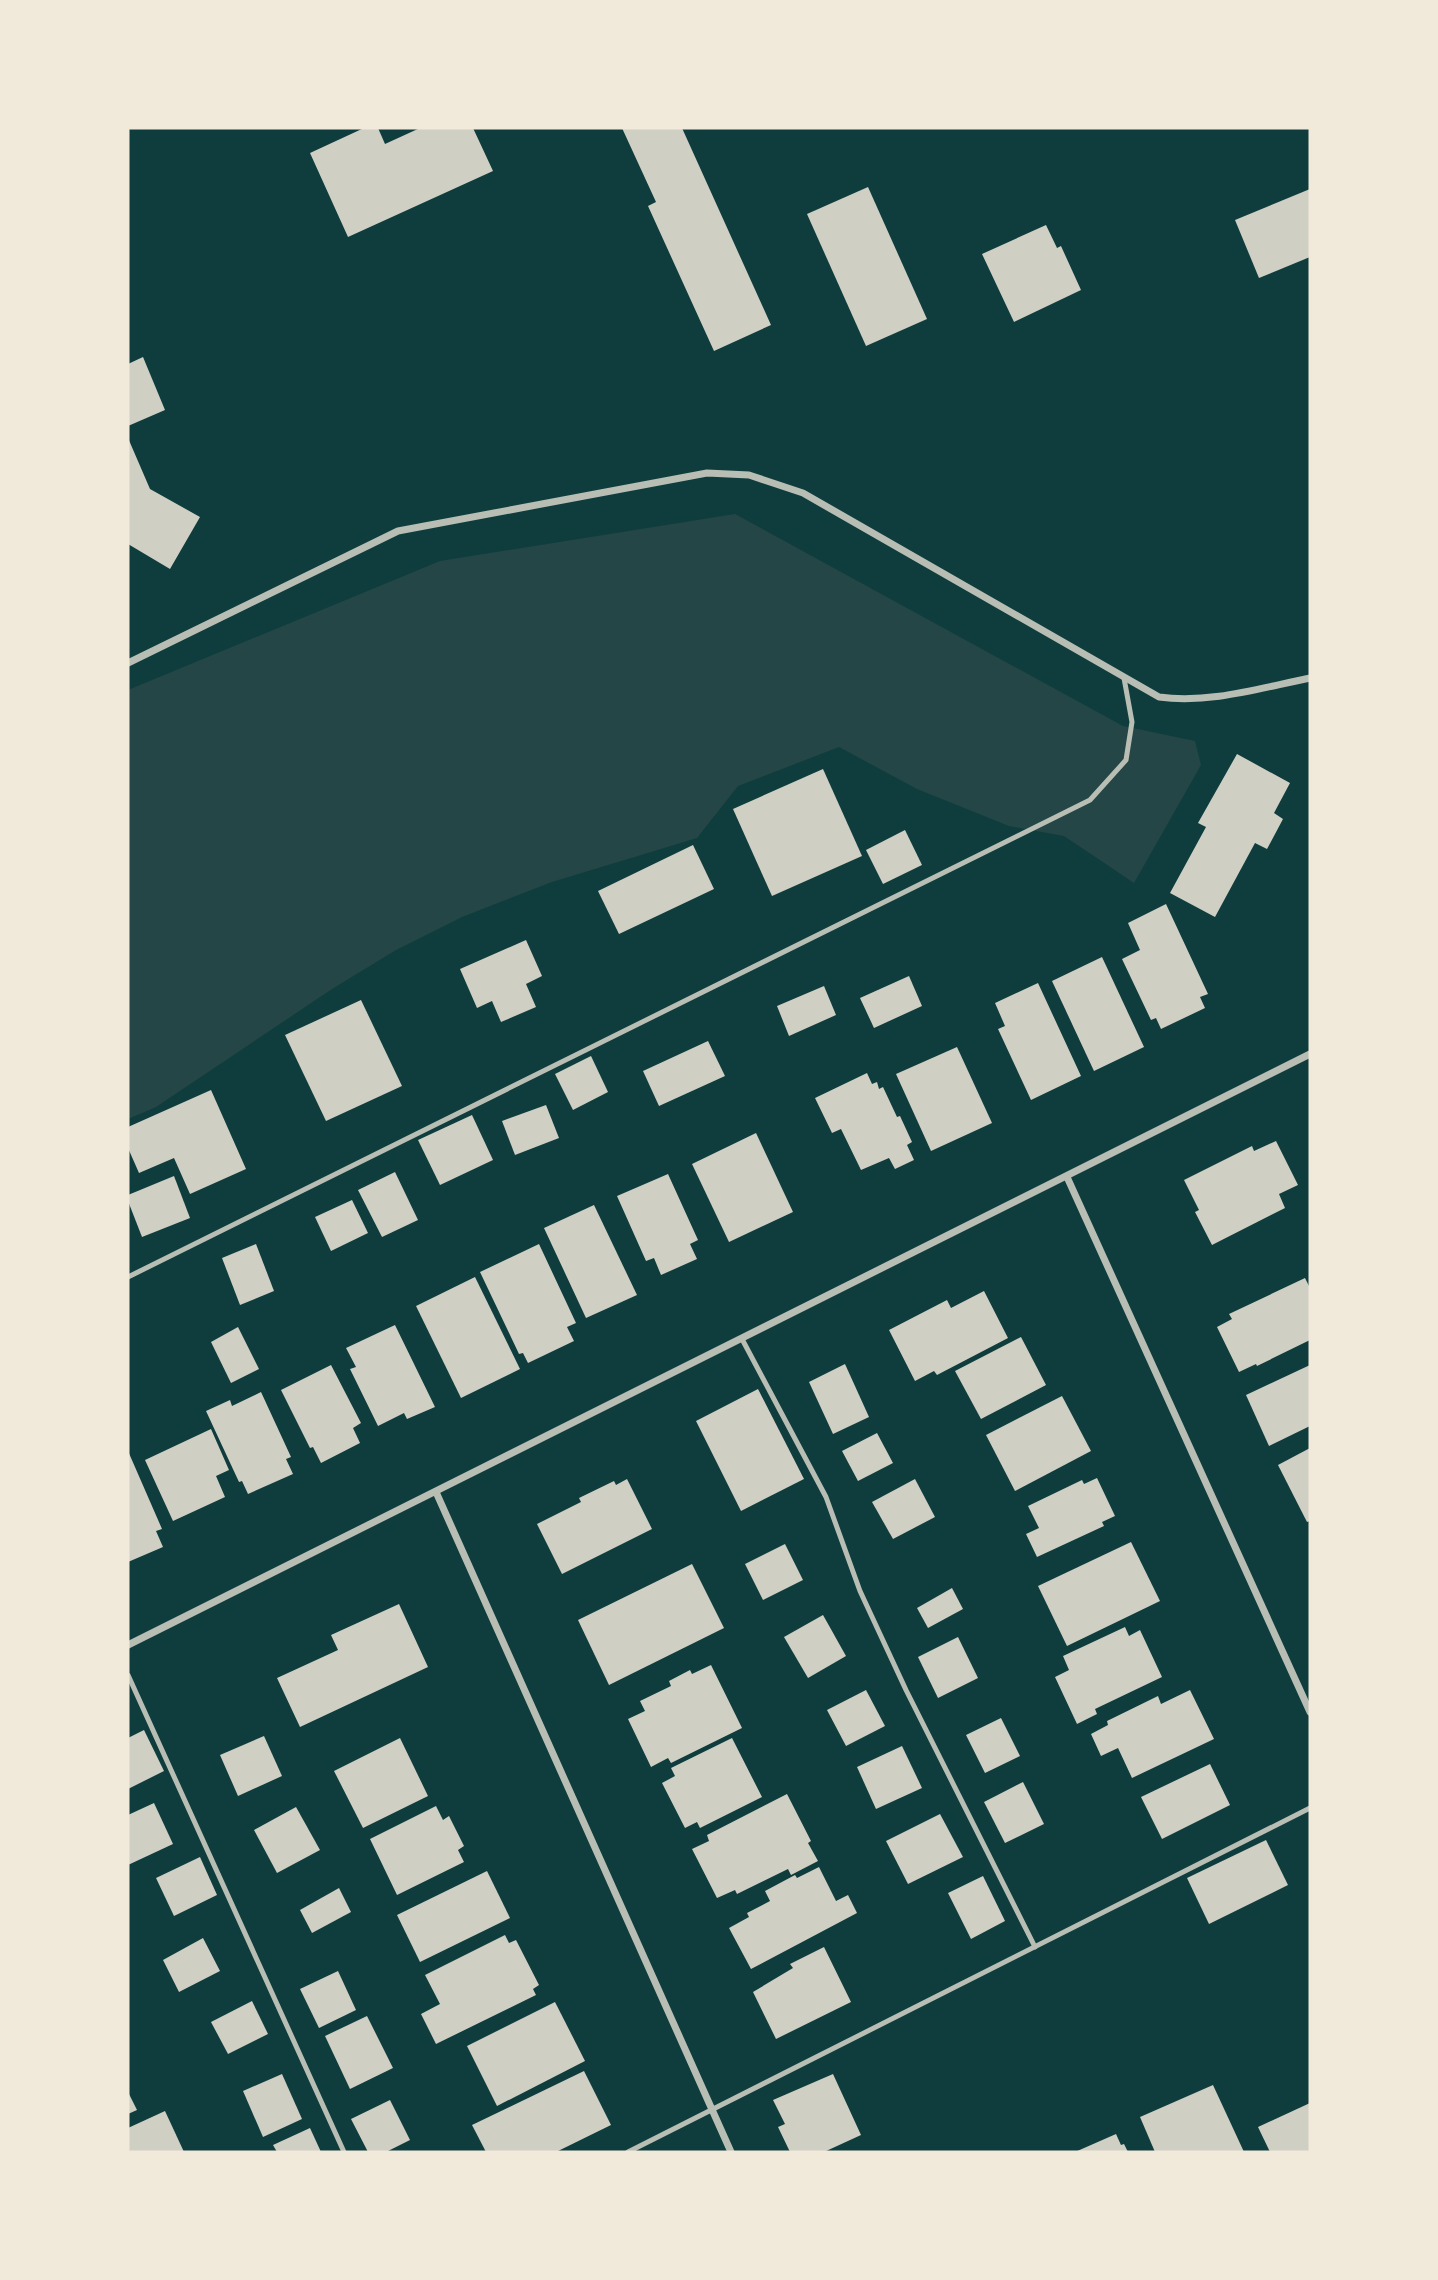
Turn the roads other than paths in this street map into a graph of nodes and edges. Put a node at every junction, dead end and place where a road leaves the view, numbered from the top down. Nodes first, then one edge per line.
1 (128, 663) edge
2 (1124, 678) junction
3 (1310, 678) edge
4 (1310, 1054) edge
5 (1067, 1177) junction
6 (128, 1277) edge
7 (742, 1339) junction
8 (436, 1492) junction
9 (128, 1645) edge
10 (128, 1675) edge
11 (1310, 1712) edge
12 (1310, 1808) edge
13 (1035, 1947) junction
14 (712, 2110) junction
15 (344, 2152) edge
16 (628, 2152) edge
17 (731, 2152) edge

1 - 2 street
2 - 3 street
2 - 6 lane
4 - 5 street
5 - 7 street
5 - 11 street
7 - 8 street
7 - 13 lane
8 - 9 street
8 - 14 street
10 - 15 lane
12 - 13 lane
13 - 14 lane
14 - 16 lane
14 - 17 street

